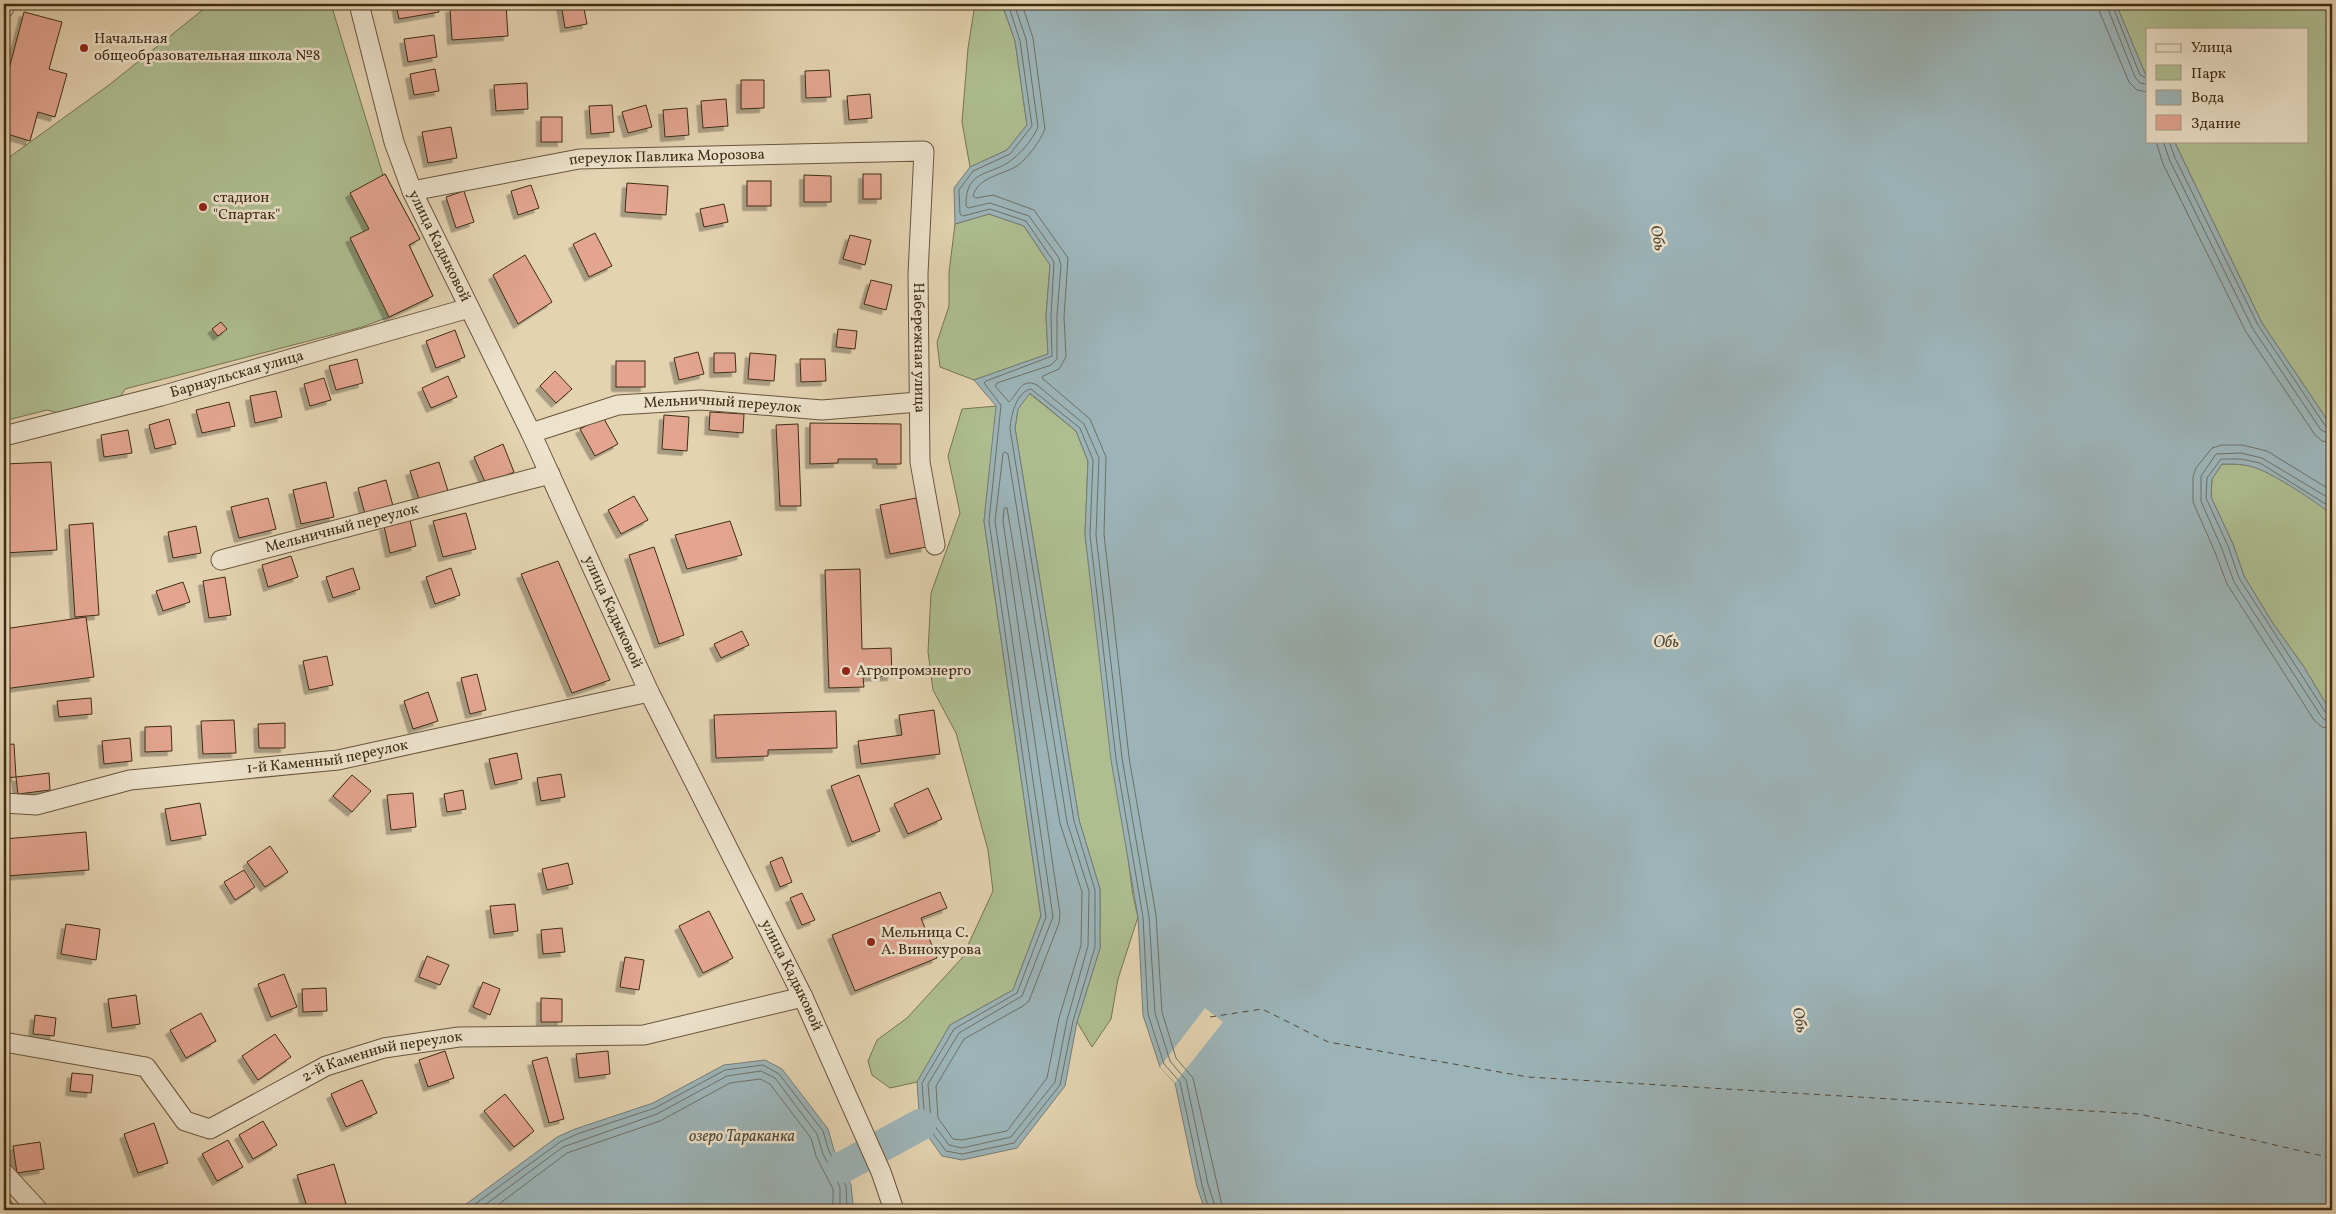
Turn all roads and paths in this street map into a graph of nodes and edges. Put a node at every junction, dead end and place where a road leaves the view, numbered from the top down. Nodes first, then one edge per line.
1 (5, 4) edge
2 (359, 4) edge
3 (4, 8) edge
4 (924, 151) joint
5 (412, 190) junction
6 (469, 308) junction
7 (918, 402) junction
8 (531, 433) junction
9 (4, 436) edge
10 (550, 474) junction
11 (934, 545) dead end
12 (221, 560) dead end
13 (649, 692) junction
14 (4, 803) edge
15 (803, 997) junction
16 (4, 1042) edge
17 (4, 1173) edge
18 (38, 1210) edge
19 (894, 1210) edge

1 - 3 street
2 - 5 street, улица Кадыковой
4 - 5 street, переулок Павлика Морозова
4 - 7 street, Набережная улица
5 - 6 street, улица Кадыковой
6 - 8 street, улица Кадыковой
6 - 9 street, Барнаульская улица
7 - 8 street, Мельничный переулок
7 - 11 street, Набережная улица
8 - 10 street, улица Кадыковой
10 - 12 street, Мельничный переулок
10 - 13 street, улица Кадыковой
13 - 14 street, 1-й Каменный переулок
13 - 15 street, улица Кадыковой
15 - 16 street, 2-й Каменный переулок
15 - 19 street, улица Кадыковой
17 - 18 street

